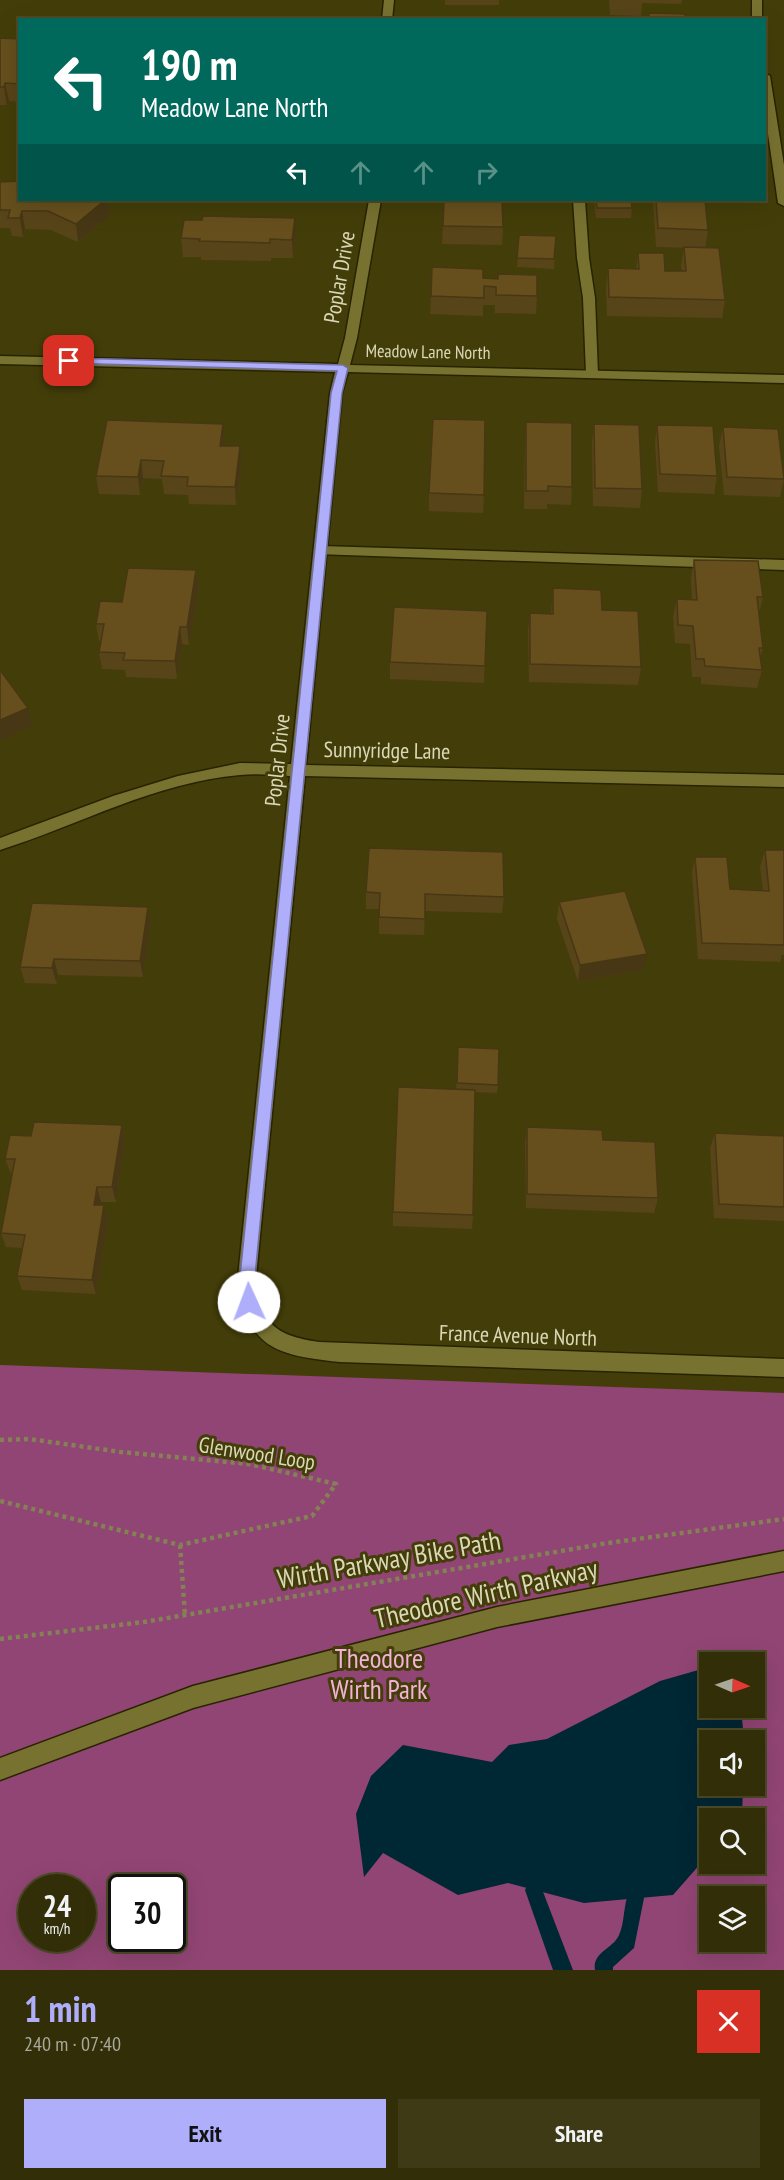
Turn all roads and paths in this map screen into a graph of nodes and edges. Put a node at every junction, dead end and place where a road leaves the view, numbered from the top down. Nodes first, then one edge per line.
1 (389, 0) edge
2 (757, 0) edge
3 (387, 18) edge
4 (757, 18) edge
5 (766, 83) edge
6 (375, 201) edge
7 (579, 201) edge
8 (784, 203) edge
9 (0, 360) edge
10 (343, 368) junction
11 (592, 374) junction
12 (784, 379) edge
13 (321, 551) junction
14 (784, 565) edge
15 (299, 770) junction
16 (784, 781) edge
17 (0, 844) edge
18 (259, 1325) joint
19 (784, 1368) edge
20 (0, 1440) edge
21 (0, 1501) edge
22 (784, 1519) edge
23 (180, 1545) junction
24 (784, 1561) edge
25 (185, 1615) junction
26 (0, 1639) edge
27 (0, 1769) edge

1 - 3 street
2 - 4 street
5 - 8 street
6 - 10 street, Poplar Drive
7 - 11 street
9 - 10 street, Meadow Lane North
10 - 11 street, Meadow Lane North
10 - 13 street, Poplar Drive
11 - 12 street, Meadow Lane North
13 - 14 street
13 - 15 street, Poplar Drive
15 - 16 street, Sunnyridge Lane
15 - 17 street, Sunnyridge Lane
15 - 18 street, Poplar Drive
18 - 19 street, France Avenue North
20 - 23 path, Glenwood Loop
21 - 23 path, Glenwood Loop
22 - 25 path, Wirth Parkway Bike Path
23 - 25 path
24 - 27 street, Theodore Wirth Parkway
25 - 26 path, Wirth Parkway Bike Path

